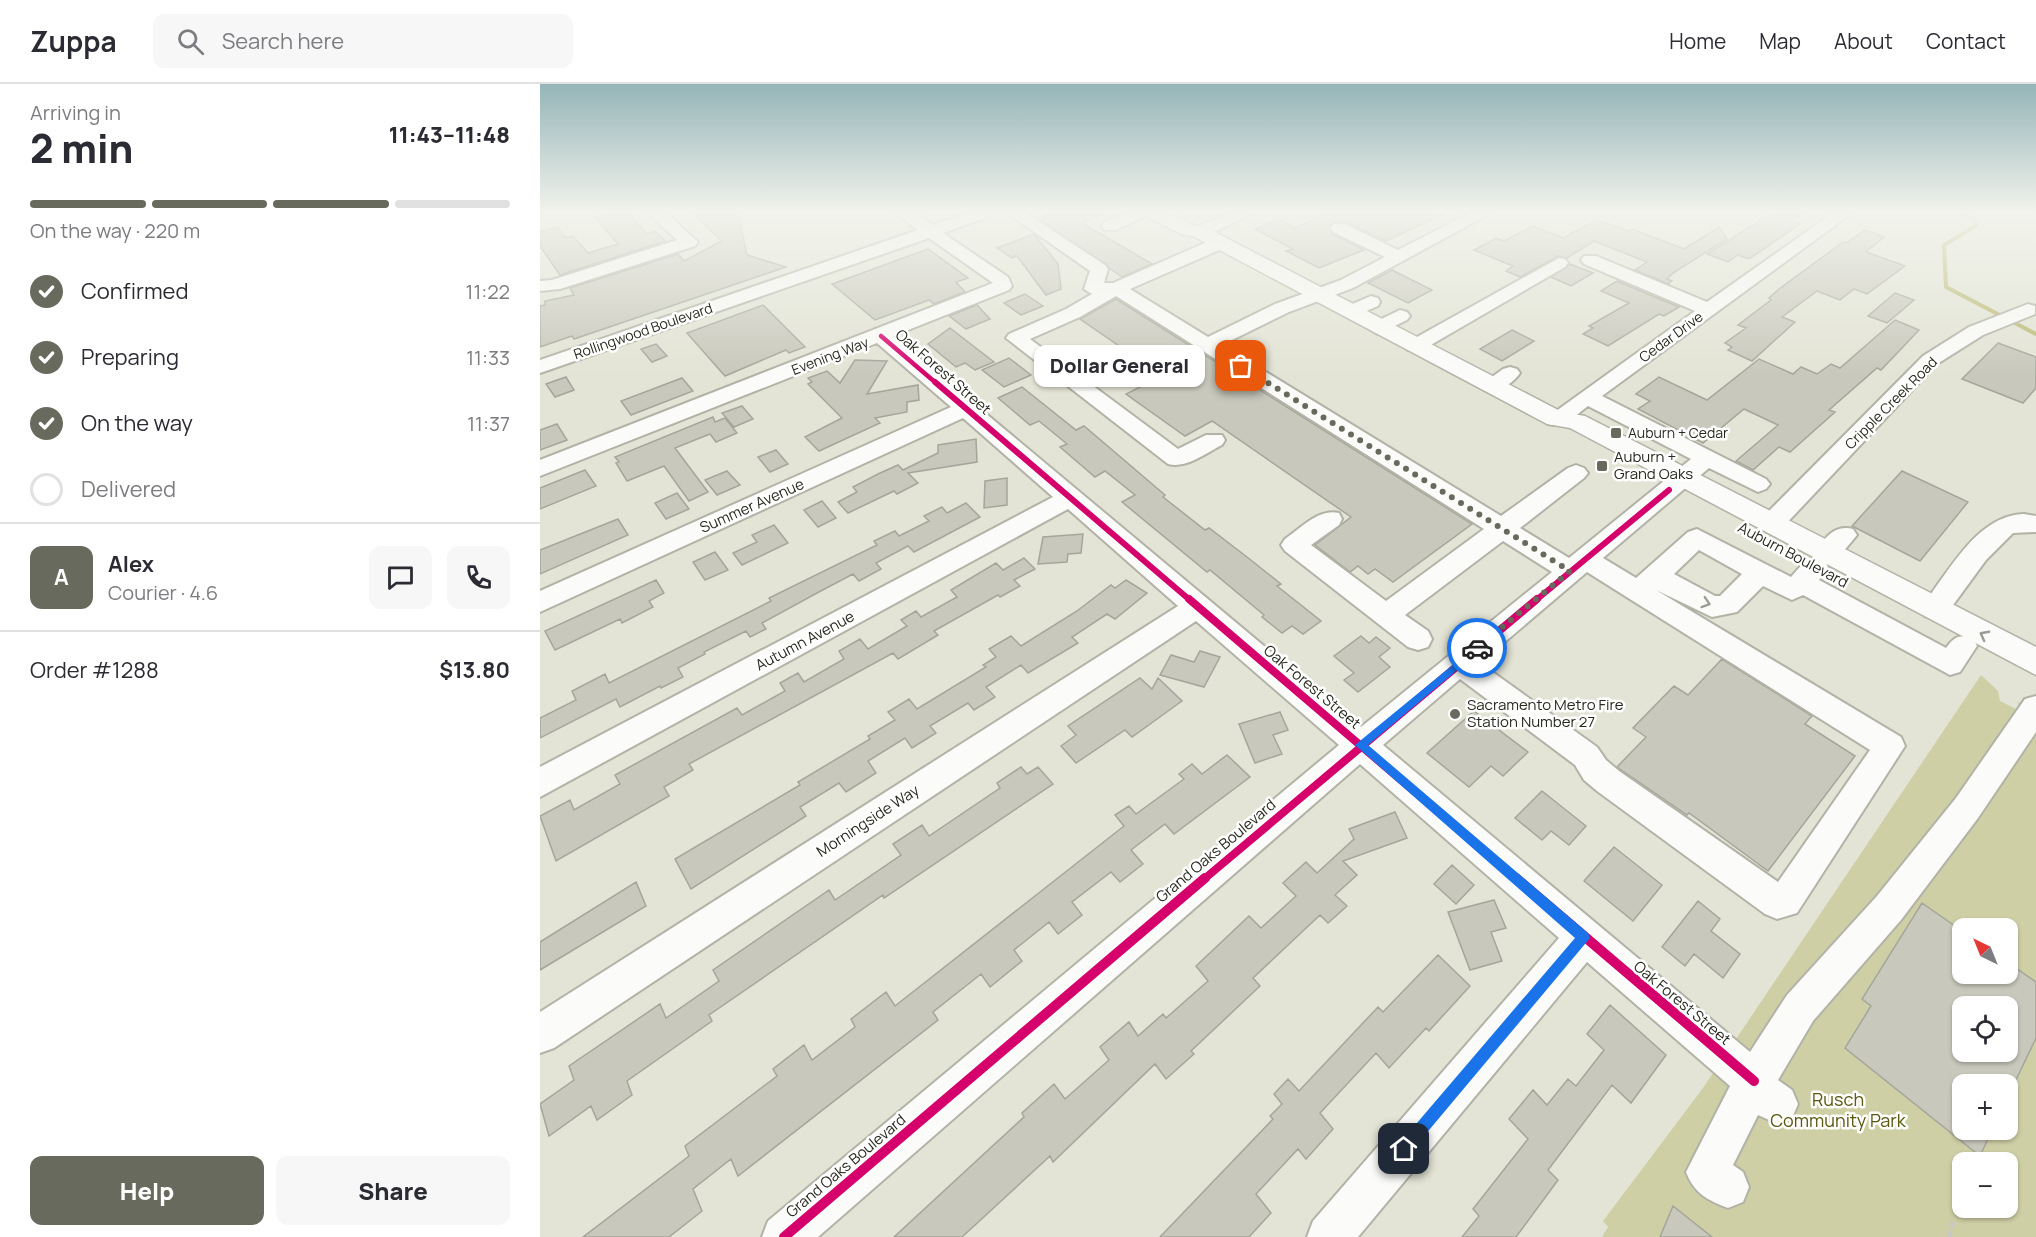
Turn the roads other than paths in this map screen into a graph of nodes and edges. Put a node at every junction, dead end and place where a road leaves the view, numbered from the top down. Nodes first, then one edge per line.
1 (614, 267) edge
2 (829, 267) edge
3 (982, 267) edge
4 (1096, 267) edge
5 (1165, 267) edge
6 (1265, 267) edge
7 (1379, 267) edge
8 (1552, 267) edge
9 (1606, 267) edge
10 (1770, 267) edge
11 (1323, 272) dead end
12 (1347, 284) junction
13 (540, 286) edge
14 (1116, 288) junction
15 (1316, 294) junction
16 (1371, 302) dead end
17 (1710, 310) junction
18 (2028, 310) dead end
19 (1350, 312) junction
20 (1400, 316) dead end
21 (1378, 327) junction
22 (881, 336) junction
23 (1207, 345) junction
24 (1415, 346) junction
25 (540, 367) edge
26 (1587, 397) junction
27 (965, 410) junction
28 (1556, 418) junction
29 (1214, 440) dead end
30 (1707, 458) junction
31 (540, 469) edge
32 (1576, 473) dead end
33 (1676, 484) junction
34 (1747, 493) junction
35 (1070, 498) junction
36 (1330, 519) dead end
37 (1772, 523) junction
38 (2036, 524) edge
39 (1501, 528) junction
40 (1829, 552) junction
41 (1578, 565) junction
42 (1760, 573) junction
43 (1646, 583) junction
44 (1792, 590) dead end
45 (540, 602) edge
46 (1197, 607) junction
47 (1935, 609) junction
48 (1386, 615) junction
49 (1418, 639) dead end
50 (2036, 662) edge
51 (1459, 663) junction
52 (2036, 686) edge
53 (2036, 708) edge
54 (1361, 745) junction
55 (540, 783) edge
56 (1584, 938) junction
57 (540, 1034) edge
58 (1761, 1091) junction
59 (1717, 1179) dead end
60 (784, 1237) edge
61 (1329, 1237) edge

1 - 13 street
2 - 25 street, Rollingwood Boulevard
3 - 22 street, Evening Way
4 - 14 street
5 - 14 street
6 - 15 main road, Auburn Boulevard
7 - 12 street
8 - 24 street
9 - 17 street
10 - 17 street, Cedar Drive
11 - 12 street
12 - 15 street
14 - 23 street
14 - 29 street
15 - 19 main road, Auburn Boulevard
15 - 23 street
16 - 19 street
17 - 26 street, Cedar Drive
18 - 37 street, Cripple Creek Road
19 - 21 main road, Auburn Boulevard
20 - 21 street
21 - 24 main road, Auburn Boulevard
22 - 27 street, Oak Forest Street
22 - 31 street, Evening Way
23 - 39 street
24 - 28 main road, Auburn Boulevard
26 - 28 street, Cedar Drive
26 - 30 street
27 - 35 street, Oak Forest Street
27 - 45 street, Summer Avenue
28 - 33 main road, Auburn Boulevard
30 - 33 street, Grand Oaks Boulevard
30 - 34 street
32 - 39 street
33 - 34 main road, Auburn Boulevard
33 - 40 main road, Auburn Boulevard
33 - 41 street, Grand Oaks Boulevard
34 - 37 main road, Auburn Boulevard
35 - 46 street, Oak Forest Street
35 - 55 street, Autumn Avenue
36 - 48 street
37 - 40 main road, Auburn Boulevard
38 - 47 street
39 - 41 street
39 - 48 street
40 - 47 main road, Auburn Boulevard
40 - 52 main road, Auburn Boulevard
41 - 43 street
41 - 51 street, Grand Oaks Boulevard
43 -> 42 street
42 - 43 street
42 - 44 street
43 - 51 street
46 - 54 street, Oak Forest Street
46 - 57 street, Morningside Way
50 -> 47 main road, Auburn Boulevard
48 - 49 street
51 - 54 street, Grand Oaks Boulevard
53 - 58 street
54 - 56 street, Oak Forest Street
54 - 60 street, Grand Oaks Boulevard
56 - 58 street, Oak Forest Street
56 - 61 street
58 - 59 street

